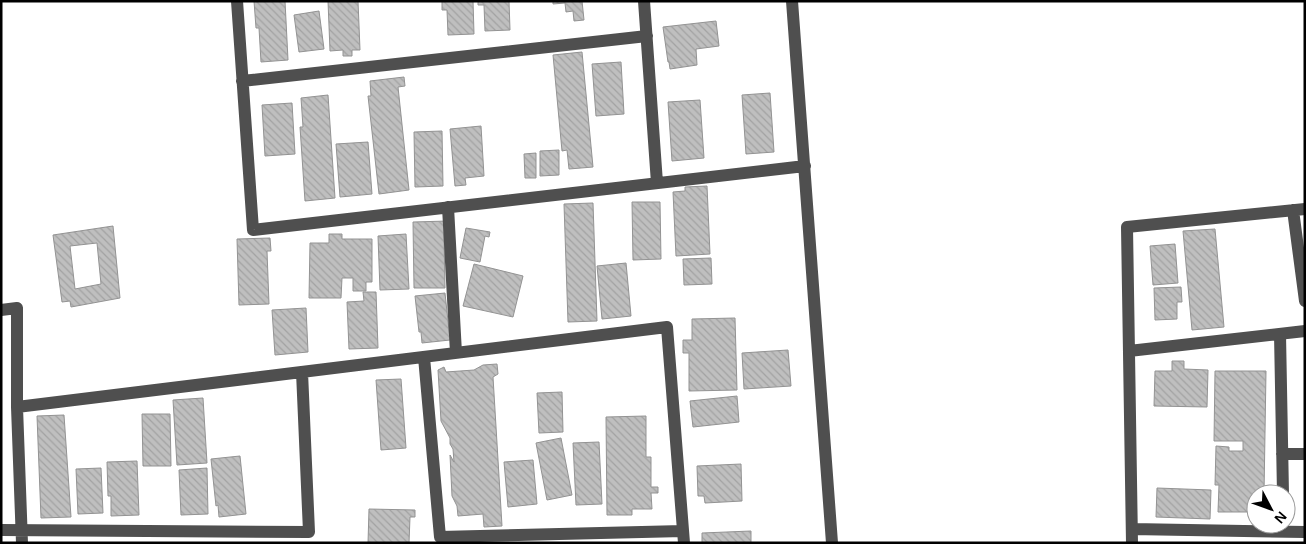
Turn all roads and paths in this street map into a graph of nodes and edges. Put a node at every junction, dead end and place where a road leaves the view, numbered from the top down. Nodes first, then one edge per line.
1 (237, 1) edge
2 (644, 1) edge
3 (792, 1) edge
4 (647, 36) junction
5 (242, 81) junction
6 (805, 166) junction
7 (657, 183) junction
8 (448, 207) junction
9 (1299, 210) edge
10 (1305, 301) edge
11 (1, 310) edge
12 (1305, 331) edge
13 (1280, 334) junction
14 (1129, 351) junction
15 (456, 352) junction
16 (424, 357) junction
17 (302, 372) junction
18 (17, 407) junction
19 (1282, 454) junction
20 (1305, 454) edge
21 (1283, 484) edge
22 (1246, 528) edge
23 (1132, 529) junction
24 (1, 530) edge
25 (22, 537) edge
26 (684, 537) edge
27 (832, 543) edge
28 (1132, 543) edge

1 - 5 street
2 - 4 street
3 - 6 street
4 - 5 street
4 - 7 street
5 - 8 street
6 - 7 street
6 - 27 street
7 - 8 street
8 - 15 street
9 - 10 street
9 - 14 street
11 - 18 street
12 - 13 street
13 - 14 street
13 - 19 street
14 - 23 street
15 - 16 street
15 - 26 street
16 - 17 street
16 - 26 street
17 - 18 street
17 - 25 street
18 - 25 street
19 - 20 street
19 - 21 street
22 - 23 street
23 - 28 street
24 - 25 street

